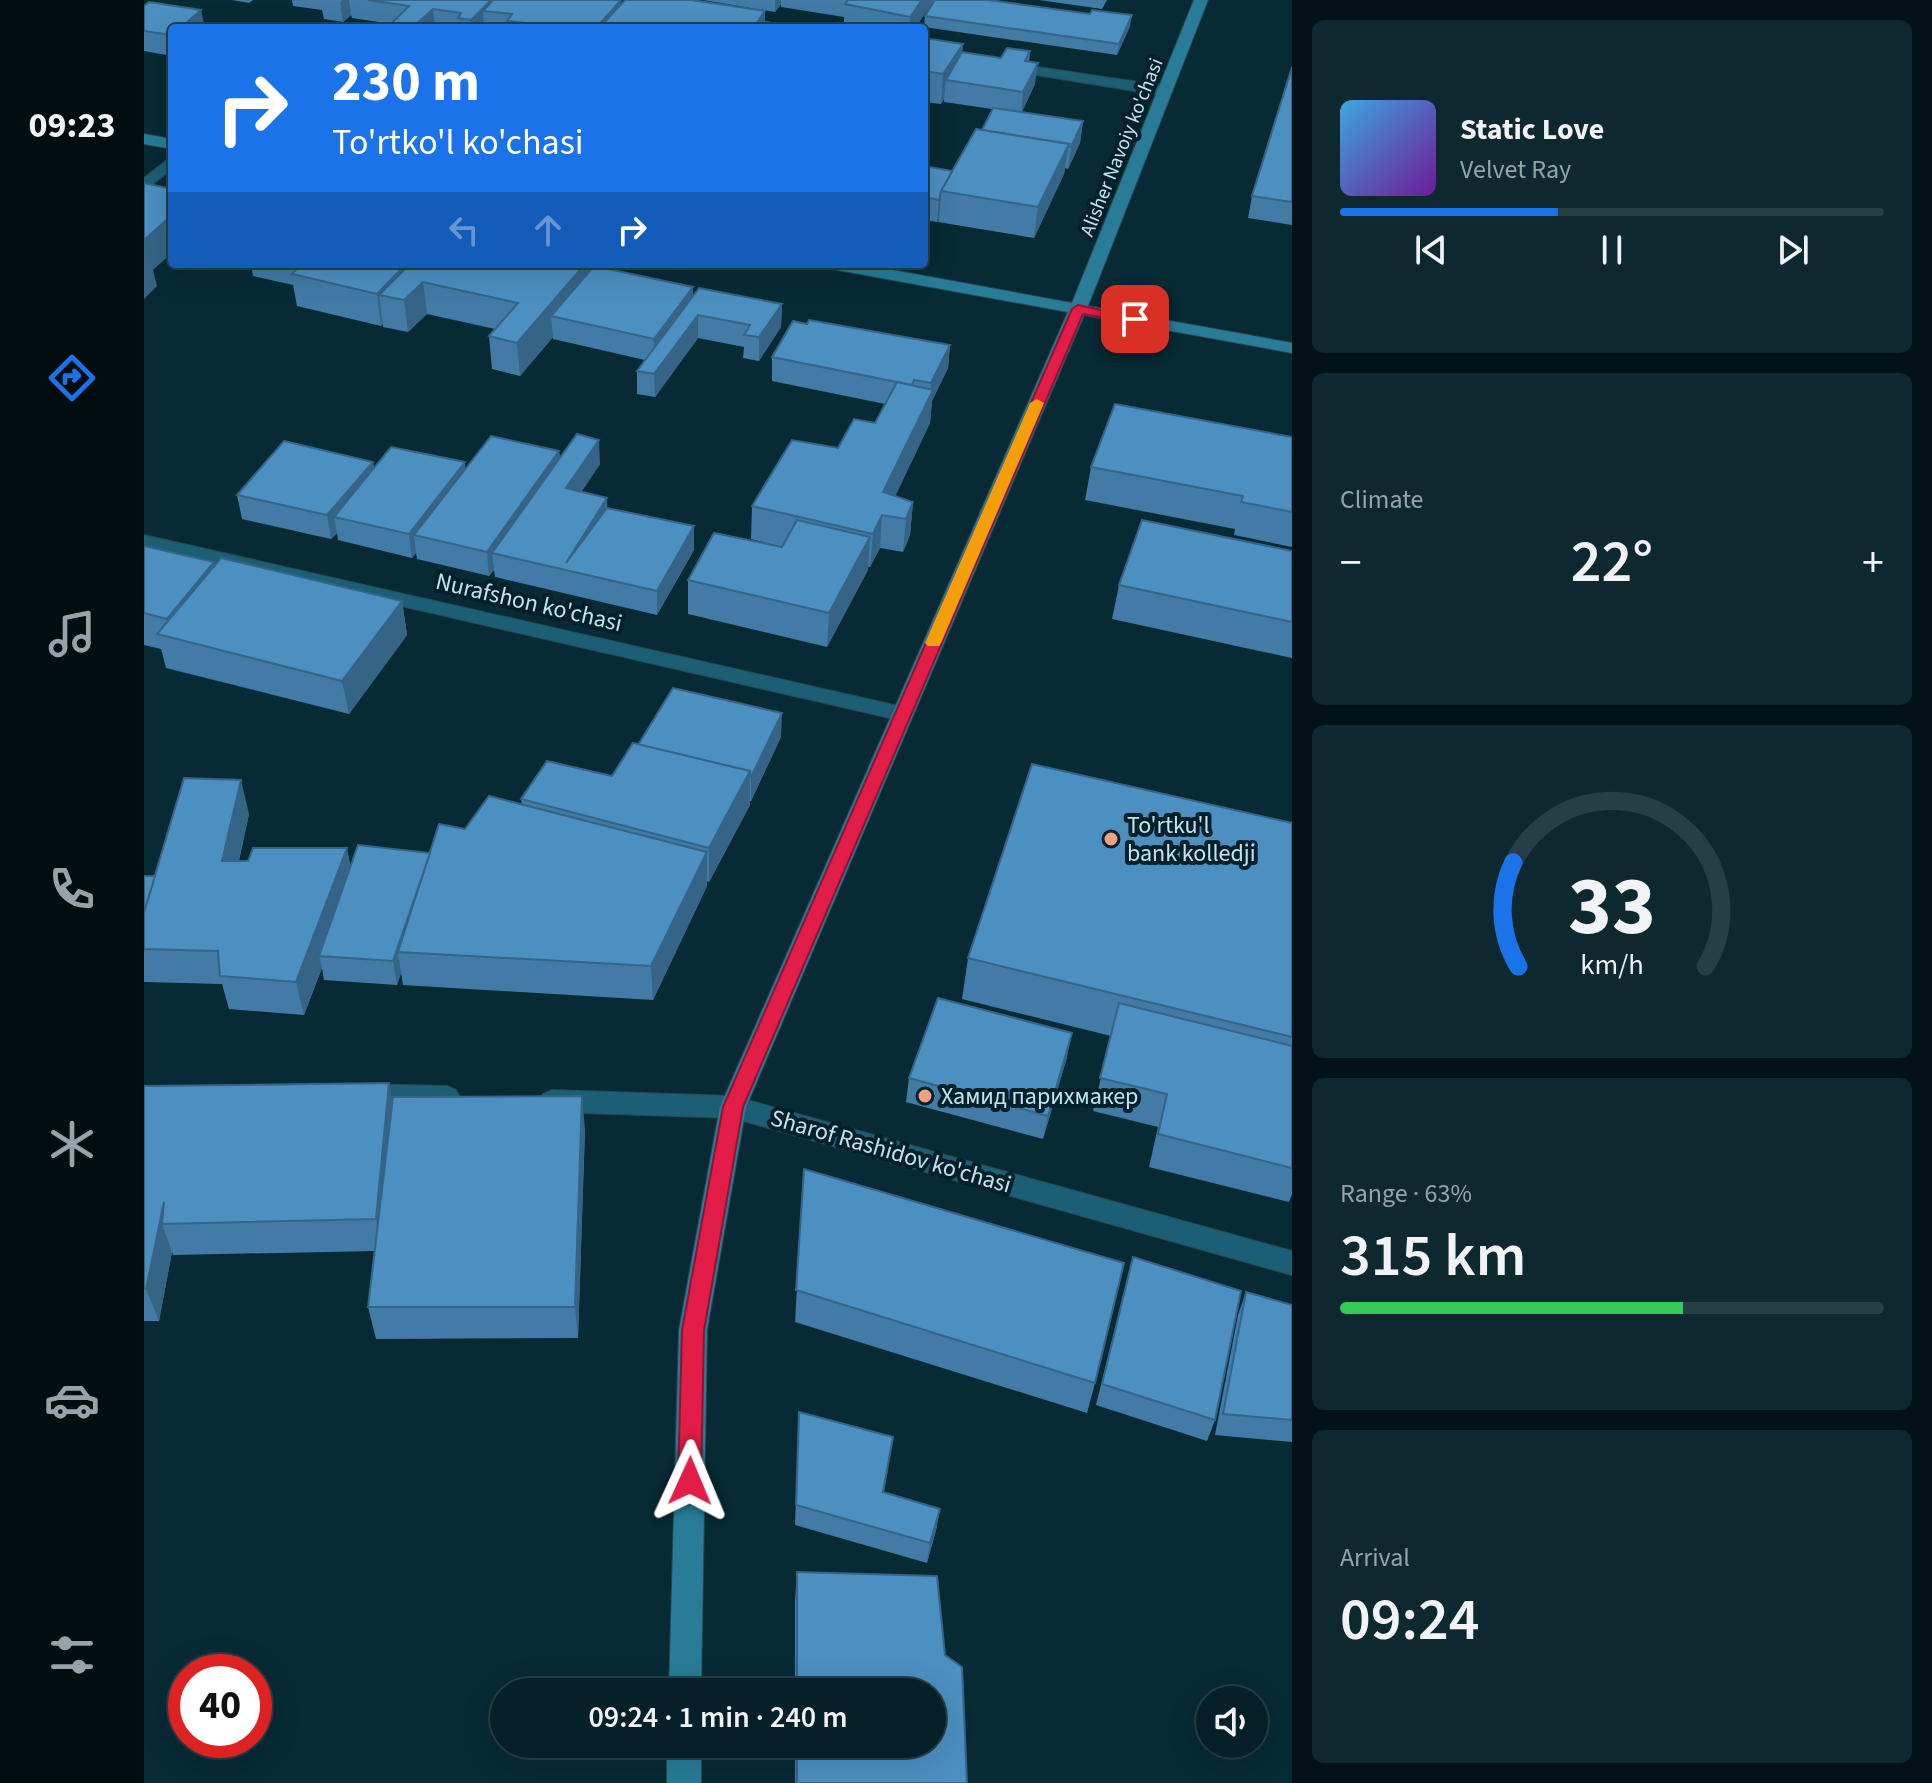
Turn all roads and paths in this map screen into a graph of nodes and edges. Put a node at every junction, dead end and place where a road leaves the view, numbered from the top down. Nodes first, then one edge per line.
1 (1201, 0) edge
2 (984, 63) edge
3 (1165, 91) junction
4 (144, 139) edge
5 (168, 143) edge
6 (168, 165) edge
7 (144, 186) edge
8 (854, 268) edge
9 (1078, 309) junction
10 (1292, 348) edge
11 (144, 541) edge
12 (903, 714) junction
13 (335, 1094) edge
14 (478, 1098) edge
15 (526, 1100) edge
16 (733, 1107) junction
17 (1292, 1263) edge
18 (685, 1678) edge
19 (684, 1758) edge
20 (684, 1783) edge

1 - 3 street, Alisher Navoiy ko'chasi
2 - 3 street
3 - 9 street, Alisher Navoiy ko'chasi
4 - 5 street
6 - 7 street
8 - 9 street
9 - 10 street
9 - 12 street, Alisher Navoiy ko'chasi
11 - 12 street, Nurafshon ko'chasi
12 - 16 street, Alisher Navoiy ko'chasi
13 - 14 street
15 - 16 street, Sharof Rashidov ko'chasi
16 - 17 street, Sharof Rashidov ko'chasi
16 - 18 street, Alisher Navoiy ko'chasi
19 - 20 street

